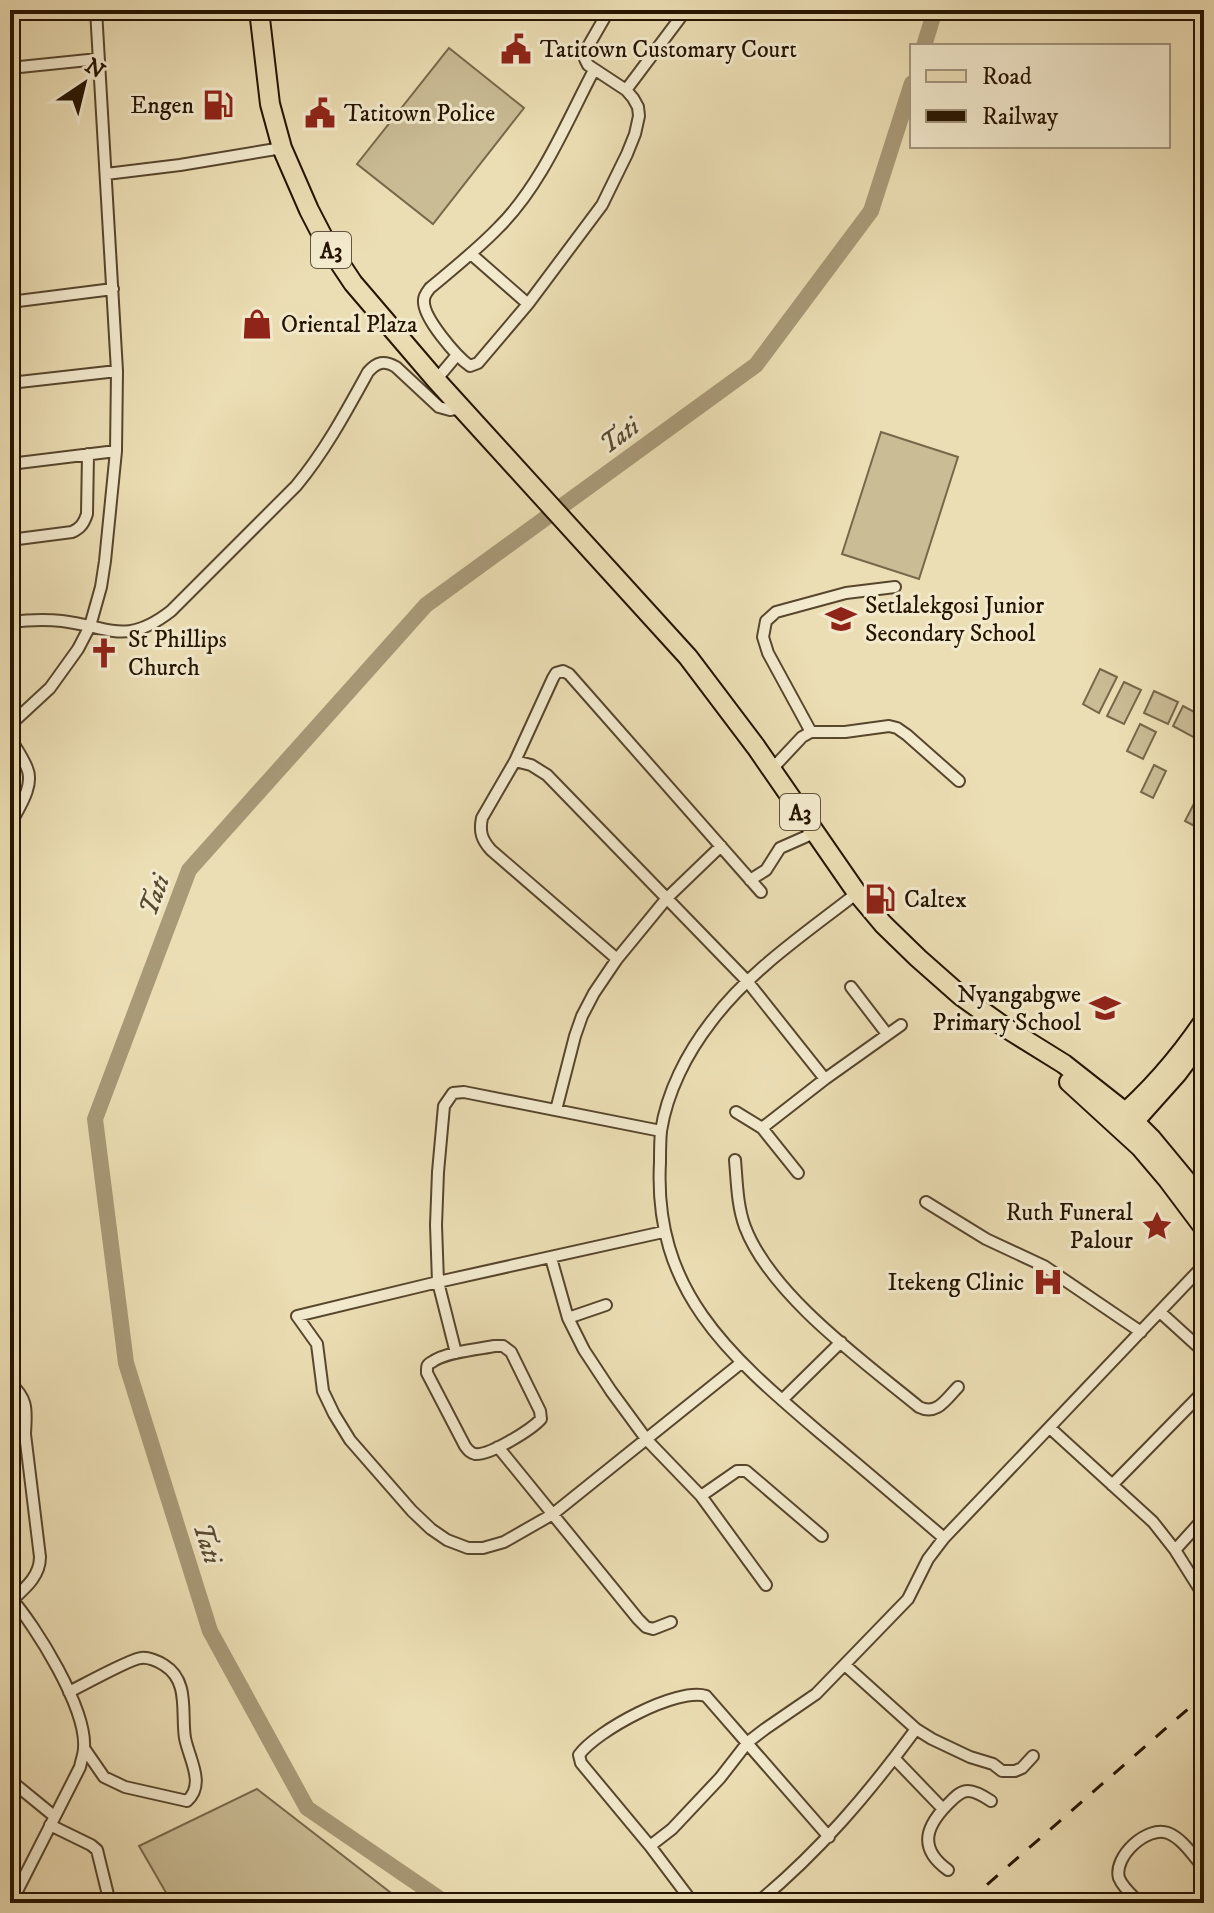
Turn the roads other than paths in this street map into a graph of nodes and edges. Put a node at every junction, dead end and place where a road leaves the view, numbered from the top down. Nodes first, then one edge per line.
1 (96, 10) edge
2 (259, 10) edge
3 (609, 10) edge
4 (686, 10) edge
5 (98, 59) junction
6 (10, 68) edge
7 (594, 70) junction
8 (626, 90) junction
9 (282, 148) junction
10 (106, 174) junction
11 (471, 254) junction
12 (113, 289) junction
13 (10, 302) edge
14 (528, 304) junction
15 (457, 355) junction
16 (117, 371) junction
17 (436, 380) junction
18 (10, 383) edge
19 (461, 408) junction
20 (116, 451) junction
21 (88, 454) junction
22 (10, 464) edge
23 (10, 540) edge
24 (895, 587) dead end
25 (10, 622) edge
26 (90, 626) junction
27 (10, 725) edge
28 (811, 732) junction
29 (10, 738) edge
30 (515, 761) junction
31 (772, 769) junction
32 (959, 781) dead end
33 (10, 825) edge
34 (814, 833) junction
35 (721, 846) junction
36 (750, 880) junction
37 (761, 892) dead end
38 (857, 893) junction
39 (667, 898) junction
40 (617, 959) junction
41 (747, 981) junction
42 (851, 987) dead end
43 (1204, 1019) edge
44 (901, 1025) dead end
45 (887, 1034) junction
46 (1204, 1039) edge
47 (825, 1079) junction
48 (556, 1110) junction
49 (736, 1112) dead end
50 (1125, 1122) junction
51 (762, 1128) junction
52 (661, 1131) junction
53 (735, 1160) dead end
54 (798, 1173) dead end
55 (926, 1202) dead end
56 (1204, 1202) edge
57 (1204, 1228) edge
58 (663, 1232) junction
59 (551, 1258) junction
60 (1204, 1265) edge
61 (438, 1282) junction
62 (606, 1305) dead end
63 (1160, 1312) junction
64 (568, 1318) junction
65 (1141, 1332) junction
66 (841, 1342) junction
67 (1204, 1352) edge
68 (456, 1353) junction
69 (741, 1363) junction
70 (10, 1383) edge
71 (958, 1387) dead end
72 (1204, 1391) edge
73 (782, 1400) junction
74 (1050, 1428) junction
75 (25, 1434) junction
76 (10, 1439) edge
77 (647, 1440) junction
78 (498, 1447) junction
79 (1112, 1485) junction
80 (701, 1496) junction
81 (553, 1514) junction
82 (1204, 1518) edge
83 (822, 1536) dead end
84 (944, 1538) junction
85 (1175, 1550) junction
86 (766, 1585) dead end
87 (1204, 1596) edge
88 (11, 1599) edge
89 (671, 1622) dead end
90 (845, 1665) junction
91 (69, 1692) junction
92 (916, 1729) junction
93 (748, 1742) junction
94 (84, 1748) junction
95 (1033, 1756) dead end
96 (894, 1758) junction
97 (10, 1780) edge
98 (991, 1801) dead end
99 (943, 1809) junction
100 (52, 1821) junction
101 (829, 1837) junction
102 (650, 1846) junction
103 (1204, 1868) edge
104 (948, 1870) dead end
105 (11, 1901) edge
106 (110, 1903) edge
107 (693, 1903) edge
108 (757, 1903) edge
109 (1140, 1903) edge

1 - 5 street
2 - 9 highway, A3
3 - 7 street
4 - 8 street
5 - 6 street
5 - 10 street
7 - 8 street
7 - 11 street
8 - 14 street
9 - 10 street
9 - 17 highway, A3
10 - 12 street
11 - 14 street
11 - 15 street
12 - 13 street
12 - 16 street
14 - 15 street
15 - 17 street
16 - 18 street
16 - 20 street
17 - 19 highway, A3
19 - 26 street
19 - 31 highway, A3
20 - 21 street
20 - 26 street
21 - 22 street
21 - 23 street
24 - 28 street
25 - 26 street
26 - 27 street
28 - 31 street
28 - 32 street
29 - 33 street
30 - 35 street
30 - 39 street
30 - 40 street
31 - 34 highway, A3
34 - 36 street
34 - 38 highway, A3
35 - 36 street
35 - 39 street
36 - 37 street
38 - 41 street
38 - 50 highway, A3
39 - 40 street
39 - 41 street
40 - 48 street
41 - 47 street
41 - 52 street
42 - 45 street
43 - 50 main road
44 - 45 street
45 - 47 street
46 - 50 main road
47 - 51 street
48 - 52 street
48 - 61 street
49 - 51 street
50 - 56 highway, A3
50 - 57 highway, A3
51 - 54 street
52 - 58 street
53 - 66 street
55 - 65 street
58 - 59 street
58 - 69 street
59 - 61 street
59 - 64 street
60 - 63 street
61 - 68 street
61 - 81 street
62 - 64 street
63 - 65 street
63 - 67 street
64 - 77 street
65 - 74 street
66 - 71 street
66 - 73 street
68 - 78 street
68 - 78 street
69 - 73 street
69 - 77 street
70 - 75 street
72 - 79 street
73 - 84 street
74 - 79 street
74 - 84 street
75 - 76 street
75 - 88 street
77 - 80 street
77 - 81 street
78 - 81 street
79 - 85 street
80 - 83 street
80 - 86 street
81 - 89 street
82 - 85 street
84 - 90 street
85 - 87 street
88 - 91 street
90 - 92 street
90 - 93 street
91 - 94 street
91 - 94 street
92 - 95 street
92 - 96 street
93 - 101 street
93 - 102 street
93 - 102 street
94 - 100 street
96 - 99 street
96 - 101 street
97 - 100 street
98 - 99 street
99 - 104 street
100 - 105 street
100 - 106 street
101 - 108 street
102 - 107 street
103 - 109 street

